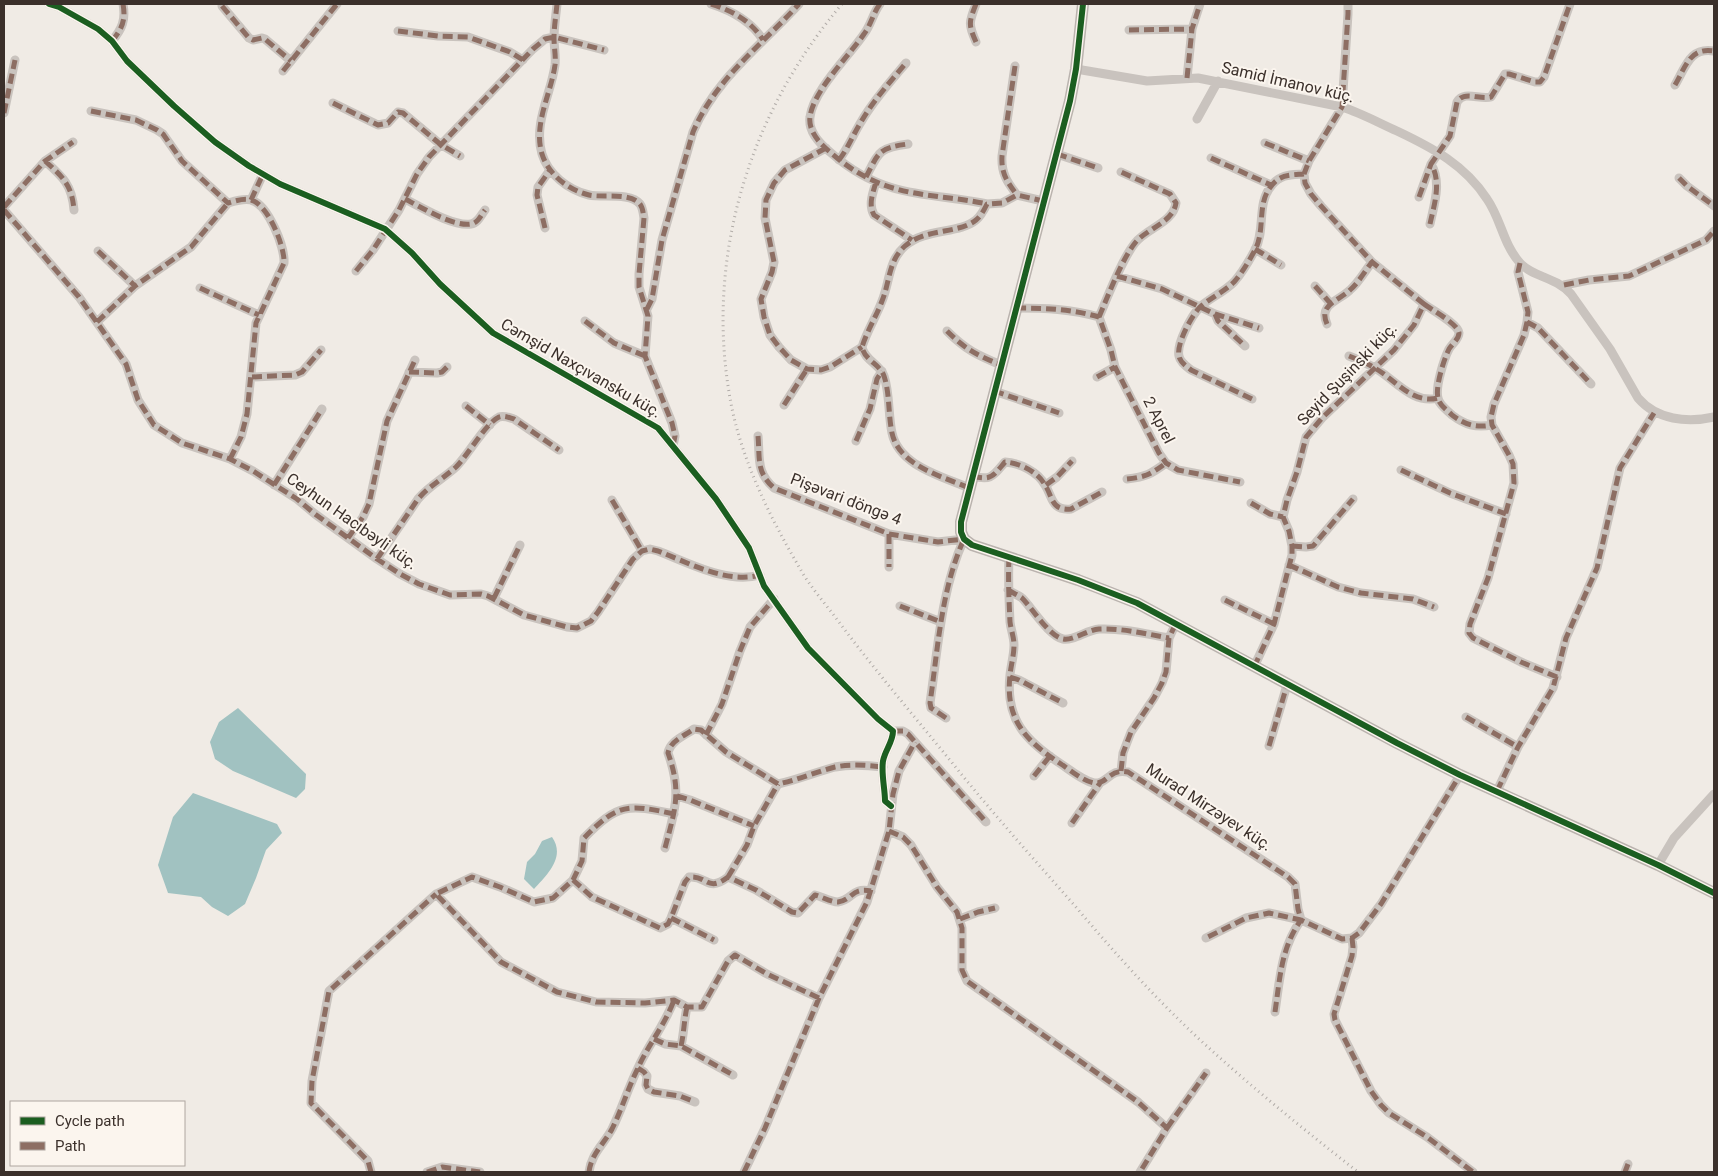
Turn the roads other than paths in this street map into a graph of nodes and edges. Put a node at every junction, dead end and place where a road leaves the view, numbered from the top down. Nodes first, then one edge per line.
1 (49, 4) edge
2 (123, 4) edge
3 (337, 4) edge
4 (557, 4) edge
5 (711, 4) edge
6 (799, 4) edge
7 (880, 4) edge
8 (976, 4) edge
9 (1083, 4) edge
10 (1200, 4) edge
11 (1348, 4) edge
12 (1570, 4) edge
13 (222, 6) dead end
14 (1192, 29) junction
15 (1129, 30) dead end
16 (398, 31) dead end
17 (554, 37) junction
18 (763, 40) junction
19 (112, 41) junction
20 (976, 42) dead end
21 (604, 50) dead end
22 (1714, 51) edge
23 (16, 60) dead end
24 (522, 60) junction
25 (290, 61) junction
26 (906, 63) dead end
27 (1015, 66) dead end
28 (1076, 69) junction
29 (282, 70) dead end
30 (1187, 78) junction
31 (1218, 81) junction
32 (1675, 85) dead end
33 (333, 103) dead end
34 (1342, 107) junction
35 (91, 111) dead end
36 (4, 113) edge
37 (1198, 119) dead end
38 (73, 142) dead end
39 (1265, 143) dead end
40 (440, 144) junction
41 (908, 144) dead end
42 (826, 148) junction
43 (1439, 152) junction
44 (1057, 154) junction
45 (460, 156) dead end
46 (1211, 158) dead end
47 (839, 160) junction
48 (45, 161) junction
49 (1309, 162) junction
50 (1431, 164) junction
51 (1098, 168) dead end
52 (550, 170) junction
53 (1121, 172) dead end
54 (263, 174) junction
55 (1304, 174) junction
56 (866, 177) junction
57 (1679, 178) dead end
58 (876, 182) junction
59 (1271, 185) junction
60 (1017, 195) junction
61 (1419, 197) dead end
62 (405, 199) junction
63 (251, 200) junction
64 (1043, 202) junction
65 (228, 203) junction
66 (987, 204) junction
67 (1714, 206) edge
68 (4, 208) edge
69 (74, 210) dead end
70 (485, 210) dead end
71 (1430, 224) dead end
72 (545, 228) dead end
73 (385, 229) junction
74 (1714, 231) edge
75 (912, 240) junction
76 (1255, 250) junction
77 (98, 251) dead end
78 (1372, 262) junction
79 (1520, 263) junction
80 (1281, 265) dead end
81 (356, 271) dead end
82 (1117, 276) junction
83 (135, 286) junction
84 (1316, 286) dead end
85 (1564, 286) junction
86 (200, 288) dead end
87 (1331, 304) junction
88 (1424, 304) junction
89 (1200, 307) junction
90 (1016, 308) junction
91 (647, 309) junction
92 (1215, 314) junction
93 (259, 315) junction
94 (1099, 317) junction
95 (96, 322) junction
96 (585, 322) dead end
97 (1528, 322) junction
98 (1327, 324) dead end
99 (1259, 328) dead end
100 (946, 331) dead end
101 (1245, 346) dead end
102 (862, 347) junction
103 (321, 350) dead end
104 (645, 356) junction
105 (1349, 356) dead end
106 (415, 360) dead end
107 (447, 366) dead end
108 (1001, 366) junction
109 (1115, 367) junction
110 (1376, 368) junction
111 (807, 369) junction
112 (882, 371) junction
113 (409, 372) junction
114 (252, 377) junction
115 (1097, 377) dead end
116 (1591, 384) dead end
117 (994, 391) junction
118 (1438, 398) junction
119 (1252, 399) dead end
120 (784, 405) dead end
121 (466, 406) dead end
122 (322, 409) dead end
123 (1654, 413) junction
124 (1059, 414) dead end
125 (1714, 417) edge
126 (490, 425) junction
127 (1492, 425) junction
128 (758, 436) dead end
129 (856, 441) dead end
130 (673, 446) junction
131 (560, 450) dead end
132 (230, 459) junction
133 (1072, 461) dead end
134 (1166, 463) junction
135 (1401, 470) dead end
136 (1127, 479) dead end
137 (971, 482) junction
138 (1240, 482) dead end
139 (274, 485) junction
140 (1046, 485) junction
141 (1102, 492) dead end
142 (1352, 499) dead end
143 (612, 500) dead end
144 (1251, 503) dead end
145 (1506, 514) junction
146 (1283, 517) junction
147 (889, 534) junction
148 (348, 538) junction
149 (964, 539) junction
150 (520, 545) dead end
151 (1292, 546) junction
152 (642, 551) junction
153 (1009, 557) junction
154 (377, 559) junction
155 (1289, 565) junction
156 (889, 567) dead end
157 (760, 575) junction
158 (1008, 590) junction
159 (494, 598) junction
160 (774, 599) junction
161 (1225, 600) dead end
162 (900, 606) dead end
163 (1434, 607) dead end
164 (941, 622) junction
165 (1176, 623) junction
166 (1274, 624) junction
167 (1169, 638) junction
168 (1254, 667) junction
169 (1010, 677) junction
170 (1557, 677) junction
171 (1288, 685) junction
172 (1063, 703) dead end
173 (1466, 717) dead end
174 (946, 718) dead end
175 (892, 731) junction
176 (706, 735) junction
177 (915, 742) junction
178 (1269, 746) dead end
179 (1518, 747) junction
180 (1050, 756) junction
181 (883, 766) junction
182 (1121, 771) junction
183 (1460, 775) junction
184 (1034, 776) dead end
185 (1100, 783) junction
186 (778, 784) junction
187 (1497, 791) junction
188 (1714, 794) edge
189 (677, 796) junction
190 (891, 806) junction
191 (674, 814) junction
192 (986, 822) dead end
193 (1072, 823) dead end
194 (754, 826) junction
195 (889, 831) junction
196 (665, 848) dead end
197 (1658, 866) junction
198 (728, 877) junction
199 (573, 880) junction
200 (871, 891) junction
201 (436, 894) junction
202 (1714, 894) edge
203 (995, 908) dead end
204 (671, 918) junction
205 (960, 919) junction
206 (1301, 920) junction
207 (1206, 938) dead end
208 (1352, 938) junction
209 (714, 940) dead end
210 (818, 998) junction
211 (674, 1000) junction
212 (687, 1007) junction
213 (1275, 1012) dead end
214 (654, 1039) junction
215 (681, 1046) junction
216 (638, 1068) junction
217 (1206, 1073) dead end
218 (733, 1075) dead end
219 (695, 1102) dead end
220 (1168, 1128) junction
221 (372, 1172) edge
222 (427, 1172) edge
223 (480, 1172) edge
224 (589, 1172) edge
225 (744, 1172) edge
226 (1140, 1172) edge
227 (1473, 1172) edge

1 - 19 street, Cəmşid Naxçıvansku küç.
2 - 19 street
3 - 25 street
4 - 17 street
5 - 18 street
6 - 18 street
7 - 42 street
8 - 20 street
9 - 28 street
10 - 14 street
11 - 34 street
12 - 43 street
13 - 25 street
14 - 15 street
14 - 30 street
16 - 24 street
17 - 21 street
17 - 24 street
17 - 52 street
18 - 91 street
19 - 54 street, Cəmşid Naxçıvansku küç.
22 - 32 street
23 - 36 street
24 - 40 street
25 - 29 street
26 - 47 street
27 - 60 street
28 - 30 street, Samid İmanov küç.
28 - 44 street
30 - 31 street, Samid İmanov küç.
31 - 34 street, Samid İmanov küç.
31 - 37 street
33 - 40 street
34 - 43 street, Samid İmanov küç.
34 - 49 street
35 - 65 street
38 - 48 street
39 - 49 street
40 - 45 street
40 - 62 street
41 - 56 street
42 - 47 street
42 - 111 street
43 - 50 street
43 - 79 street, Samid İmanov küç.
44 - 51 street
44 - 64 street
46 - 59 street
47 - 56 street
48 - 68 street
48 - 69 street
49 - 55 street
50 - 61 street
50 - 71 street
52 - 72 street
52 - 91 street
53 - 82 street
54 - 63 street
54 - 73 street, Cəmşid Naxçıvansku küç.
55 - 59 street
55 - 78 street
56 - 58 street
57 - 67 street
58 - 66 street
58 - 75 street
59 - 76 street
60 - 64 street
60 - 66 street
62 - 70 street
62 - 73 street
63 - 65 street
63 - 93 street
64 - 90 street
65 - 83 street
66 - 75 street
68 - 95 street, Ceyhun Hacıbəyli küç.
73 - 81 street
73 - 130 street, Cəmşid Naxçıvansku küç.
74 - 85 street
75 - 102 street
76 - 80 street
76 - 89 street
77 - 83 street
78 - 87 street
78 - 88 street
79 - 85 street, Samid İmanov küç.
79 - 97 street
82 - 89 street
82 - 94 street
83 - 95 street
84 - 87 street
85 - 123 street, Samid İmanov küç.
86 - 93 street
87 - 98 street
88 - 110 street, Seyid Şuşinski küç.
88 - 118 street
89 - 92 street
89 - 119 street
90 - 94 street
90 - 108 street
91 - 104 street
92 - 99 street
92 - 101 street
93 - 114 street
94 - 109 street, 2 Aprel
95 - 132 street, Ceyhun Hacıbəyli küç.
96 - 104 street
97 - 116 street
97 - 127 street
100 - 108 street
102 - 111 street
102 - 112 street
103 - 114 street
104 - 130 street
105 - 110 street
106 - 113 street
107 - 113 street
108 - 117 street
109 - 115 street
109 - 134 street, 2 Aprel
110 - 118 street
110 - 146 street, Seyid Şuşinski küç.
111 - 120 street
112 - 129 street
112 - 137 street
113 - 148 street
114 - 132 street
117 - 124 street
117 - 137 street
118 - 127 street
121 - 126 street
122 - 139 street
123 - 125 street
123 - 170 street
126 - 131 street
126 - 154 street
127 - 145 street
128 - 147 street, Pişəvari döngə 4
130 - 157 street, Cəmşid Naxçıvansku küç.
132 - 139 street, Ceyhun Hacıbəyli küç.
133 - 140 street
134 - 136 street
134 - 138 street, 2 Aprel
135 - 145 street
137 - 140 street
137 - 149 street
139 - 148 street, Ceyhun Hacıbəyli küç.
140 - 141 street
142 - 151 street
143 - 152 street
144 - 146 street
145 - 170 street
146 - 151 street
147 - 149 street, Pişəvari döngə 4
147 - 156 street
148 - 154 street, Ceyhun Hacıbəyli küç.
149 - 153 street
149 - 164 street
150 - 159 street
151 - 155 street
152 - 157 street
152 - 159 street, Ceyhun Hacıbəyli küç.
153 - 158 street
153 - 165 street
154 - 159 street, Ceyhun Hacıbəyli küç.
155 - 163 street
155 - 166 street
157 - 160 street, Cəmşid Naxçıvansku küç.
158 - 167 street
158 - 169 street
160 - 175 street, Cəmşid Naxçıvansku küç.
160 - 176 street
161 - 166 street
162 - 164 street
164 - 174 street
165 - 167 street
165 - 168 street
166 - 168 street
167 - 182 street
168 - 171 street
169 - 172 street
169 - 180 street
170 - 179 street
171 - 178 street
171 - 183 street
173 - 179 street
175 - 177 street
175 - 181 street
176 - 186 street
176 - 189 street
177 - 190 street
177 - 192 street
179 - 187 street
180 - 184 street
180 - 185 street
181 - 186 street
181 - 190 street
182 - 185 street, Murad Mirzəyev küç.
182 - 206 street, Murad Mirzəyev küç.
183 - 187 street
183 - 208 street
185 - 193 street
186 - 194 street
187 - 197 street
188 - 197 street
189 - 191 street
189 - 194 street
190 - 195 street
191 - 196 street
191 - 199 street
194 - 198 street
195 - 200 street
195 - 205 street
197 - 202 street
198 - 200 street
198 - 204 street
199 - 201 street
199 - 204 street
200 - 210 street
201 - 211 street
201 - 221 street
203 - 205 street
204 - 209 street
205 - 220 street
206 - 207 street
206 - 208 street
206 - 213 street
208 - 227 street
210 - 212 street
210 - 225 street
211 - 212 street
211 - 214 street
212 - 215 street
214 - 215 street
214 - 216 street
215 - 218 street
216 - 219 street
216 - 224 street
217 - 220 street
220 - 226 street
222 - 223 street

